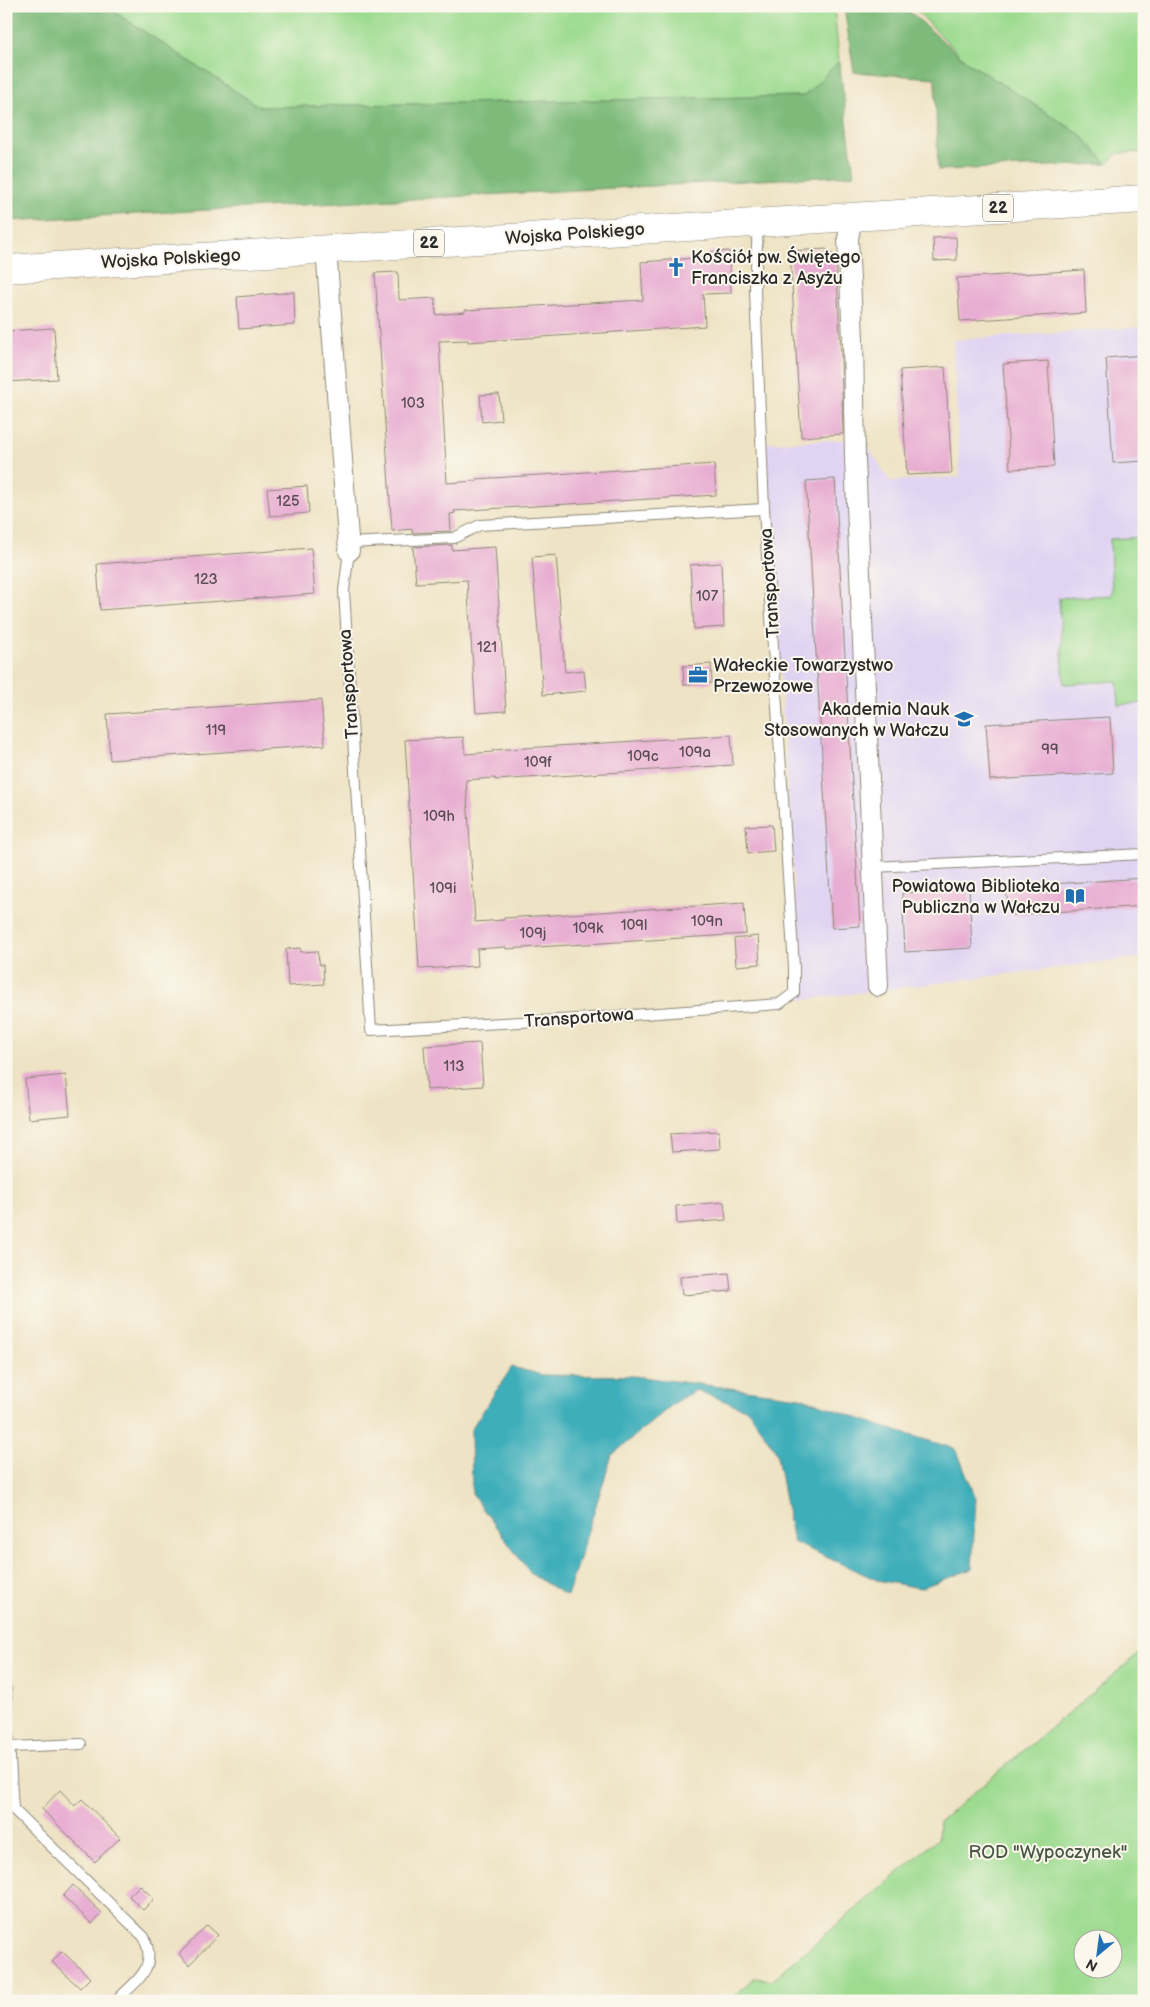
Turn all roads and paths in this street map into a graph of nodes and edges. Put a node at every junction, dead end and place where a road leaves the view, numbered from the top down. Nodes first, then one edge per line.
1 (1144, 199) edge
2 (852, 216) junction
3 (758, 223) junction
4 (326, 249) junction
5 (6, 269) edge
6 (764, 509) junction
7 (349, 547) junction
8 (1144, 854) edge
9 (874, 867) junction
10 (878, 986) dead end
11 (6, 1689) edge
12 (82, 1744) dead end
13 (11, 1747) junction
14 (10, 1811) edge
15 (116, 2001) edge

1 - 2 main road, Wojska Polskiego / 22
2 - 3 main road, Wojska Polskiego / 22
2 - 9 street
3 - 4 main road, Wojska Polskiego / 22
3 - 6 lane, Transportowa
4 - 5 main road, Wojska Polskiego / 22
4 - 7 street, Transportowa
6 - 7 lane
6 - 7 lane, Transportowa
8 - 9 lane
9 - 10 street
11 - 13 lane
12 - 13 lane
13 - 14 lane
14 - 15 lane

